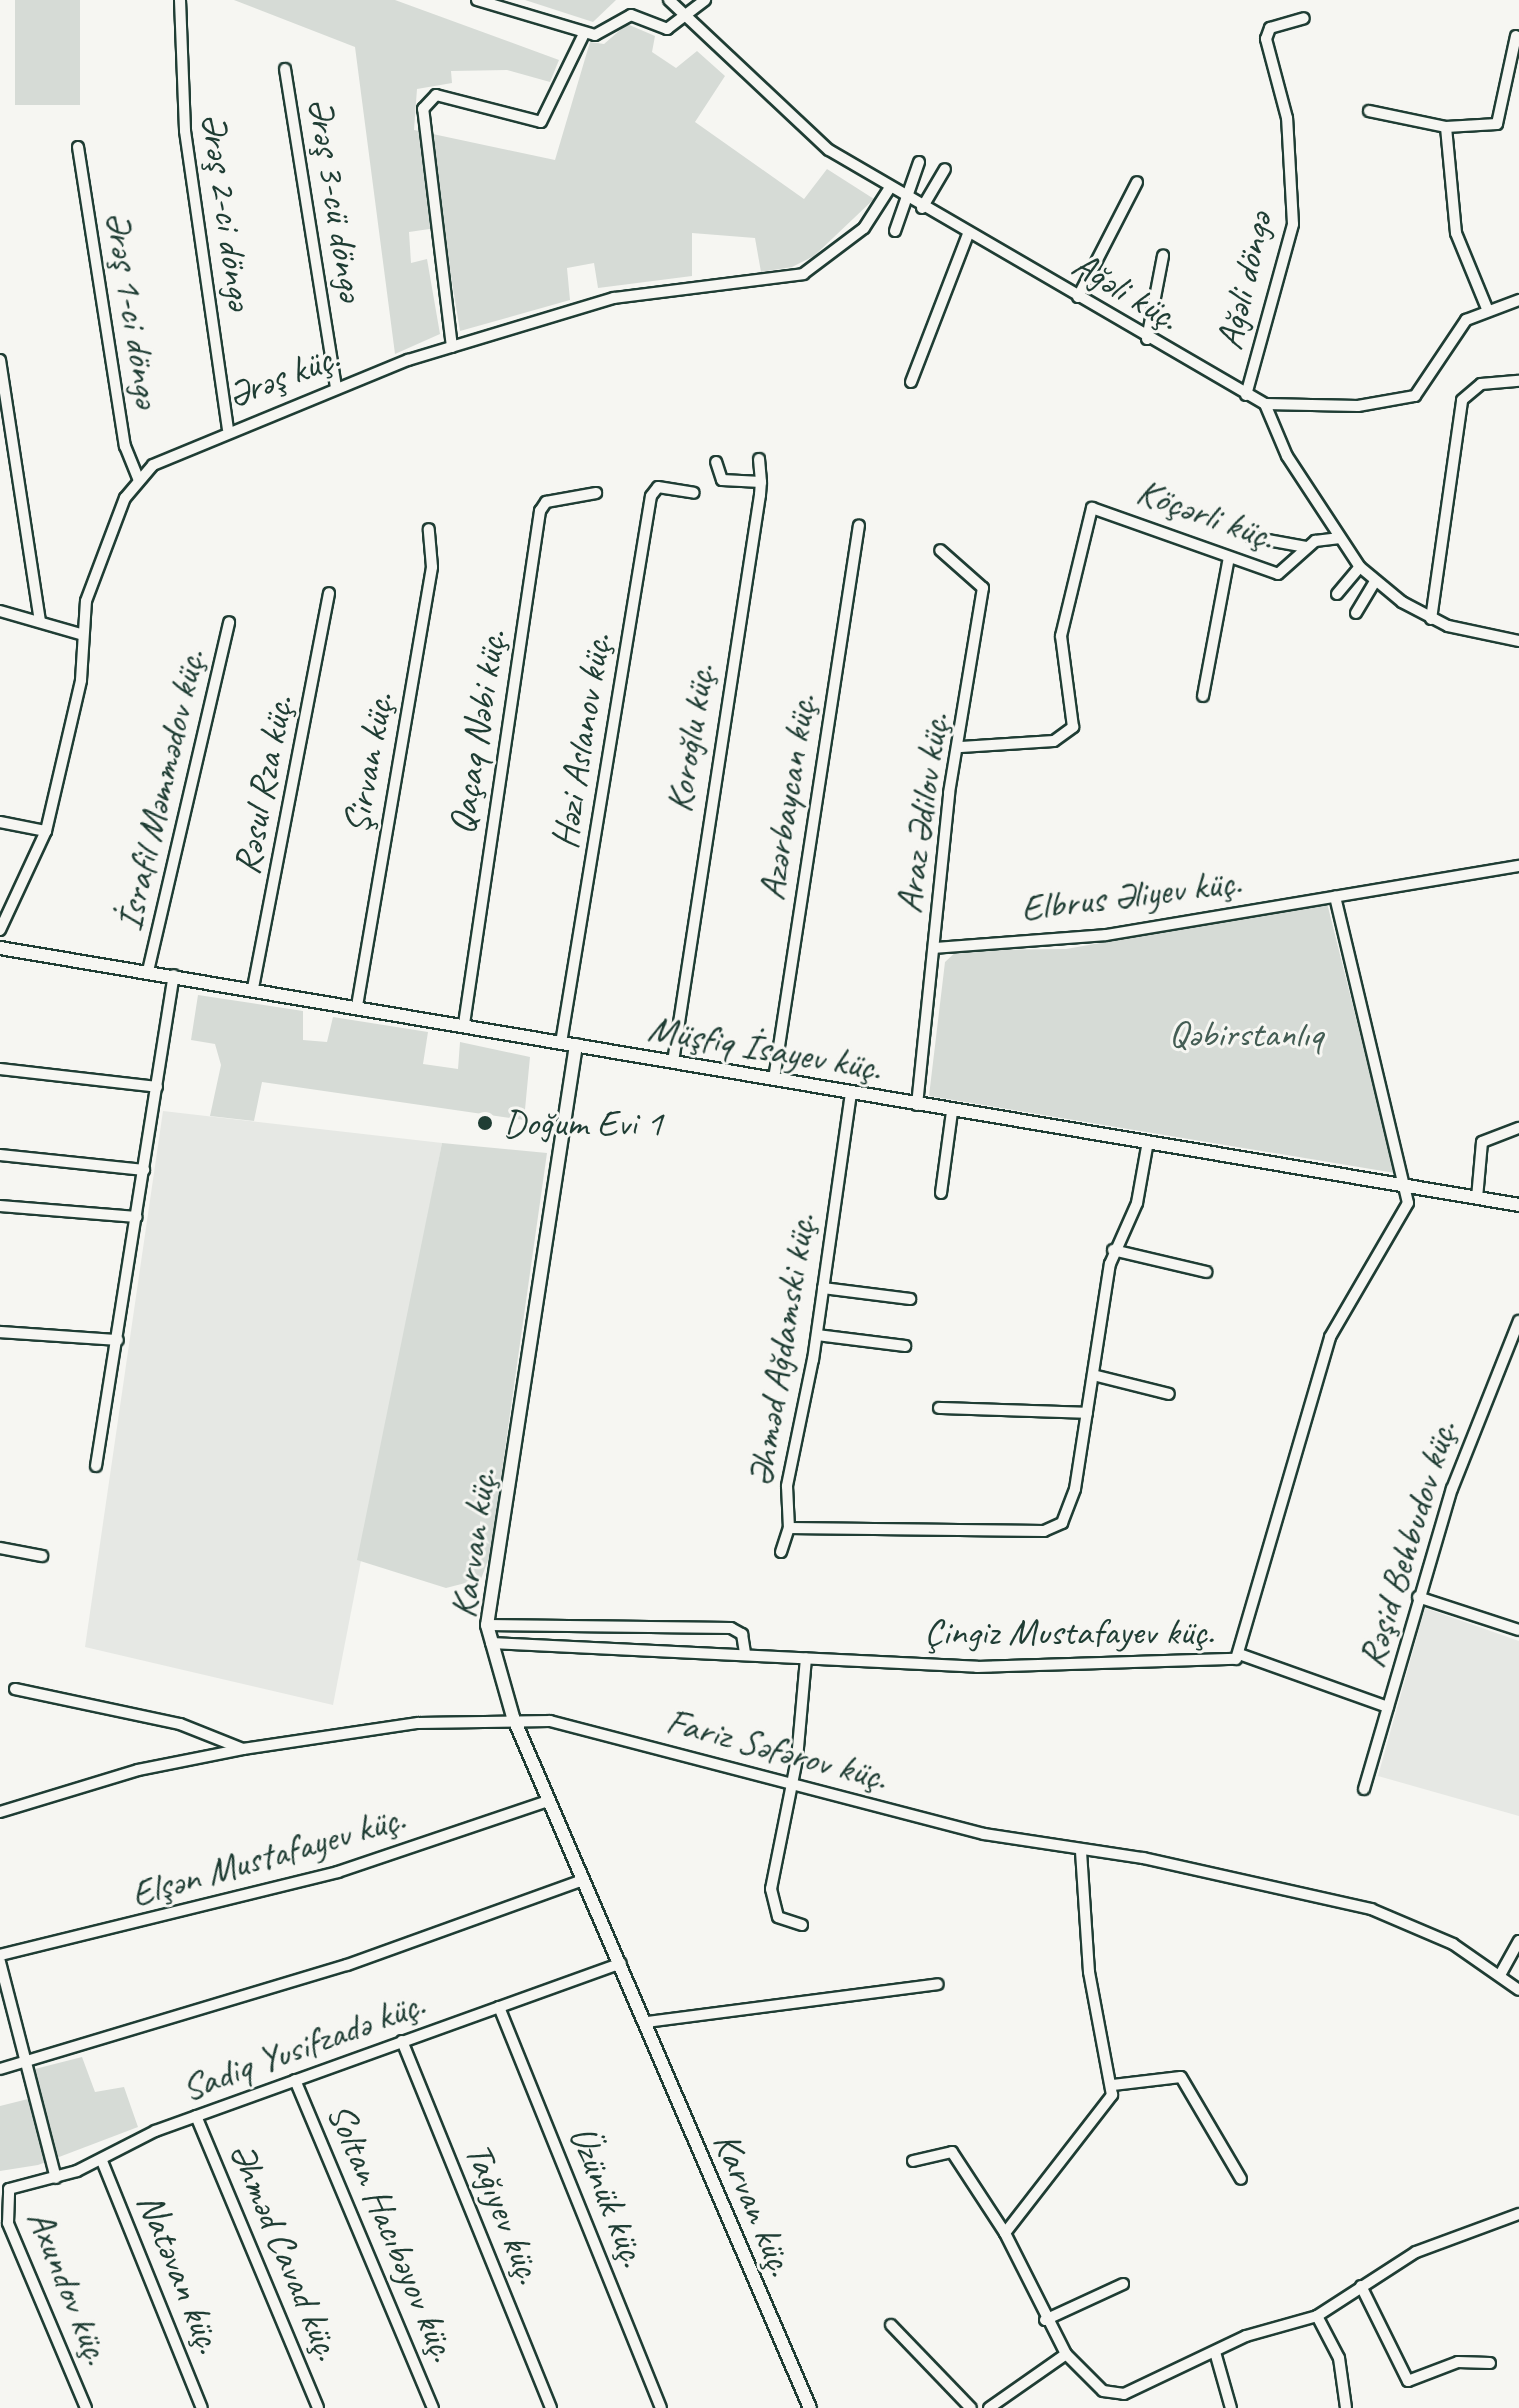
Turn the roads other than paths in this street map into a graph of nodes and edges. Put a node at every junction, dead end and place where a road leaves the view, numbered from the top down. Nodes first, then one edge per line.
1 (180, 0) edge
2 (477, 0) edge
3 (669, 0) edge
4 (705, 0) edge
5 (687, 17) junction
6 (1304, 18) dead end
7 (584, 34) junction
8 (1516, 36) dead end
9 (285, 69) dead end
10 (1369, 111) dead end
11 (1446, 127) junction
12 (78, 147) dead end
13 (919, 162) dead end
14 (945, 169) dead end
15 (1137, 182) dead end
16 (889, 189) junction
17 (907, 199) junction
18 (922, 208) junction
19 (895, 231) dead end
20 (968, 234) junction
21 (1163, 256) dead end
22 (1078, 297) junction
23 (1519, 300) edge
24 (1488, 311) junction
25 (1147, 339) junction
26 (452, 347) junction
27 (0, 360) edge
28 (1519, 381) edge
29 (911, 382) dead end
30 (336, 386) junction
31 (1246, 395) junction
32 (1265, 404) junction
33 (228, 429) junction
34 (759, 459) dead end
35 (716, 462) dead end
36 (138, 478) junction
37 (761, 482) junction
38 (596, 493) dead end
39 (694, 493) dead end
40 (859, 525) dead end
41 (429, 529) dead end
42 (1251, 537) dead end
43 (1340, 538) junction
44 (1306, 547) junction
45 (940, 550) dead end
46 (1229, 557) junction
47 (1360, 567) junction
48 (1375, 581) junction
49 (329, 593) dead end
50 (1337, 594) dead end
51 (0, 611) edge
52 (1356, 613) dead end
53 (1431, 619) junction
54 (40, 622) junction
55 (229, 622) dead end
56 (80, 634) junction
57 (1519, 641) edge
58 (1203, 696) dead end
59 (961, 747) junction
60 (0, 822) edge
61 (46, 831) junction
62 (1519, 866) edge
63 (1335, 897) junction
64 (0, 930) edge
65 (0, 948) edge
66 (934, 948) junction
67 (148, 971) junction
68 (174, 975) junction
69 (253, 988) junction
70 (357, 1006) junction
71 (464, 1024) junction
72 (561, 1043) junction
73 (576, 1045) junction
74 (673, 1062) junction
75 (0, 1069) edge
76 (774, 1079) junction
77 (157, 1087) junction
78 (851, 1093) junction
79 (917, 1105) junction
80 (952, 1112) junction
81 (1519, 1128) edge
82 (1147, 1147) junction
83 (0, 1155) edge
84 (144, 1170) junction
85 (1409, 1188) junction
86 (941, 1193) dead end
87 (1477, 1198) junction
88 (1519, 1205) edge
89 (0, 1206) edge
90 (137, 1217) junction
91 (1113, 1250) junction
92 (1206, 1272) dead end
93 (823, 1288) junction
94 (910, 1299) dead end
95 (1519, 1321) edge
96 (0, 1332) edge
97 (817, 1335) junction
98 (118, 1340) junction
99 (905, 1346) dead end
100 (1093, 1375) junction
101 (1169, 1394) dead end
102 (939, 1408) dead end
103 (1087, 1413) junction
104 (96, 1466) dead end
105 (789, 1528) junction
106 (0, 1548) edge
107 (781, 1552) dead end
108 (42, 1556) dead end
109 (1418, 1597) junction
110 (487, 1625) junction
111 (1519, 1630) edge
112 (491, 1643) junction
113 (745, 1653) junction
114 (1239, 1654) junction
115 (806, 1658) junction
116 (15, 1689) dead end
117 (1388, 1707) junction
118 (513, 1717) junction
119 (243, 1749) junction
120 (790, 1783) junction
121 (1364, 1789) dead end
122 (548, 1801) junction
123 (0, 1812) edge
124 (1081, 1850) junction
125 (583, 1880) junction
126 (802, 1925) dead end
127 (1519, 1941) edge
128 (0, 1955) edge
129 (0, 1962) edge
130 (621, 1963) junction
131 (1500, 1975) junction
132 (938, 1984) dead end
133 (1519, 1990) edge
134 (499, 2007) junction
135 (647, 2022) junction
136 (402, 2041) junction
137 (22, 2064) junction
138 (0, 2069) edge
139 (295, 2080) junction
140 (1113, 2085) junction
141 (196, 2116) junction
142 (102, 2161) junction
143 (913, 2161) dead end
144 (56, 2178) junction
145 (1241, 2179) dead end
146 (9, 2189) joint
147 (1519, 2214) edge
148 (1005, 2233) junction
149 (1123, 2284) dead end
150 (1361, 2286) junction
151 (1317, 2316) junction
152 (1045, 2320) junction
153 (891, 2325) dead end
154 (1215, 2352) junction
155 (1066, 2354) junction
156 (1490, 2363) dead end
157 (86, 2408) edge
158 (202, 2408) edge
159 (318, 2408) edge
160 (433, 2408) edge
161 (551, 2408) edge
162 (661, 2408) edge
163 (810, 2408) edge
164 (971, 2408) edge
165 (989, 2408) edge
166 (1231, 2408) edge
167 (1346, 2408) edge

1 - 33 street, Ərəş 2-ci döngə
2 - 7 street
3 - 5 street, Ağəli küç.
4 - 5 street
5 - 7 street
5 - 16 street, Ağəli küç.
6 - 31 street, Ağəli döngə
7 - 26 street
8 - 11 street
9 - 30 street, Ərəş 3-cü döngə
10 - 11 street
11 - 24 street
12 - 36 street, Ərəş 1-ci döngə
13 - 17 street
14 - 18 street
15 - 22 street
16 - 17 street, Ağəli küç.
16 - 26 street, Ərəş küç.
17 - 18 street, Ağəli küç.
17 - 19 street
18 - 20 street, Ağəli küç.
20 - 22 street, Ağəli küç.
20 - 29 street
21 - 25 street
22 - 25 street, Ağəli küç.
23 - 24 street
24 - 32 street
25 - 31 street, Ağəli küç.
26 - 30 street, Ərəş küç.
27 - 54 street
28 - 53 street
30 - 33 street, Ərəş küç.
31 - 32 street, Ağəli küç.
32 - 43 street
33 - 36 street, Ərəş küç.
34 - 37 street, Koroğlu küç.
35 - 37 street
36 - 56 street, Ərəş küç.
37 - 74 street, Koroğlu küç.
38 - 71 street, Qaçaq Nəbi küç.
39 - 72 street, Həzi Aslanov küç.
40 - 76 street, Azərbaycan küç.
41 - 70 street, Şirvan küç.
42 - 44 street
43 - 44 street, Köçərli küç.
43 - 47 street
44 - 46 street, Köçərli küç.
45 - 59 street, Araz Ədilov küç.
46 - 58 street
46 - 59 street, Köçərli küç.
47 - 48 street
47 - 50 street
48 - 52 street
48 - 53 street
49 - 69 street, Rəsul Rza küç.
51 - 54 street
53 - 57 street
54 - 56 street
55 - 67 street, İsrafil Məmmədov küç.
56 - 61 street, Ərəş küç.
59 - 66 street, Araz Ədilov küç.
60 - 61 street
61 - 64 street, Ərəş küç.
62 - 63 street, Elbrus Əliyev küç.
63 - 66 street, Elbrus Əliyev küç.
63 - 85 street
65 - 67 street, Müşfiq İsayev küç.
66 - 79 street, Araz Ədilov küç.
67 - 68 street, Müşfiq İsayev küç.
68 - 69 street, Müşfiq İsayev küç.
68 - 77 street
69 - 70 street, Müşfiq İsayev küç.
70 - 71 street, Müşfiq İsayev küç.
71 - 72 street, Müşfiq İsayev küç.
72 - 73 street, Müşfiq İsayev küç.
73 - 74 street, Müşfiq İsayev küç.
73 - 110 street, Karvan küç.
74 - 76 street, Müşfiq İsayev küç.
75 - 77 street
76 - 78 street, Müşfiq İsayev küç.
77 - 84 street
78 - 79 street, Müşfiq İsayev küç.
78 - 93 street, Əhməd Ağdamski küç.
79 - 80 street, Müşfiq İsayev küç.
80 - 82 street, Müşfiq İsayev küç.
80 - 86 street
81 - 87 street
82 - 85 street, Müşfiq İsayev küç.
82 - 91 street, Əhməd Ağdamski küç.
83 - 84 street
84 - 90 street
85 - 87 street, Müşfiq İsayev küç.
85 - 114 street, Çingiz Mustafayev küç.
87 - 88 street, Müşfiq İsayev küç.
89 - 90 street
90 - 98 street
91 - 92 street
91 - 100 street, Əhməd Ağdamski küç.
93 - 94 street
93 - 97 street, Əhməd Ağdamski küç.
95 - 109 street, Rəşid Behbudov küç.
96 - 98 street
97 - 99 street
97 - 105 street, Əhməd Ağdamski küç.
98 - 104 street
100 - 101 street
100 - 103 street, Əhməd Ağdamski küç.
102 - 103 street
103 - 105 street, Əhməd Ağdamski küç.
105 - 107 street
106 - 108 street
109 - 111 street
109 - 117 street, Rəşid Behbudov küç.
110 - 112 street, Karvan küç.
110 - 113 street
112 - 113 street, Çingiz Mustafayev küç.
112 - 118 street, Karvan küç.
113 - 115 street, Çingiz Mustafayev küç.
114 - 115 street, Çingiz Mustafayev küç.
114 - 117 street
115 - 120 street
116 - 119 street
117 - 121 street, Rəşid Behbudov küç.
118 - 119 street, Fariz Səfərov küç.
118 - 120 street, Fariz Səfərov küç.
118 - 122 street, Karvan küç.
119 - 123 street, Fariz Səfərov küç.
120 - 124 street, Fariz Səfərov küç.
120 - 126 street
122 - 125 street, Karvan küç.
122 - 128 street, Elşən Mustafayev küç.
124 - 131 street, Fariz Səfərov küç.
124 - 140 street
125 - 130 street, Karvan küç.
125 - 137 street
127 - 131 street
129 - 137 street
130 - 134 street, Sadiq Yusifzadə küç.
130 - 135 street, Karvan küç.
131 - 133 street, Fariz Səfərov küç.
132 - 135 street
134 - 136 street, Sadiq Yusifzadə küç.
134 - 162 street, Üzünük küç.
135 - 163 street, Karvan küç.
136 - 139 street, Sadiq Yusifzadə küç.
136 - 161 street, Tağıyev küç.
137 - 138 street
137 - 144 street
139 - 141 street, Sadiq Yusifzadə küç.
139 - 160 street, Soltan Hacıbəyov küç.
140 - 145 street
140 - 148 street
141 - 142 street, Sadiq Yusifzadə küç.
141 - 159 street, Əhməd Cavad küç.
142 - 144 street, Sadiq Yusifzadə küç.
142 - 158 street, Natəvan küç.
143 - 148 street
144 - 146 street, Sadiq Yusifzadə küç.
146 - 157 street, Axundov küç.
147 - 150 street
148 - 152 street
149 - 152 street
150 - 151 street
150 - 156 street
151 - 154 street
151 - 167 street
152 - 155 street
153 - 164 street
154 - 155 street
154 - 166 street
155 - 165 street

